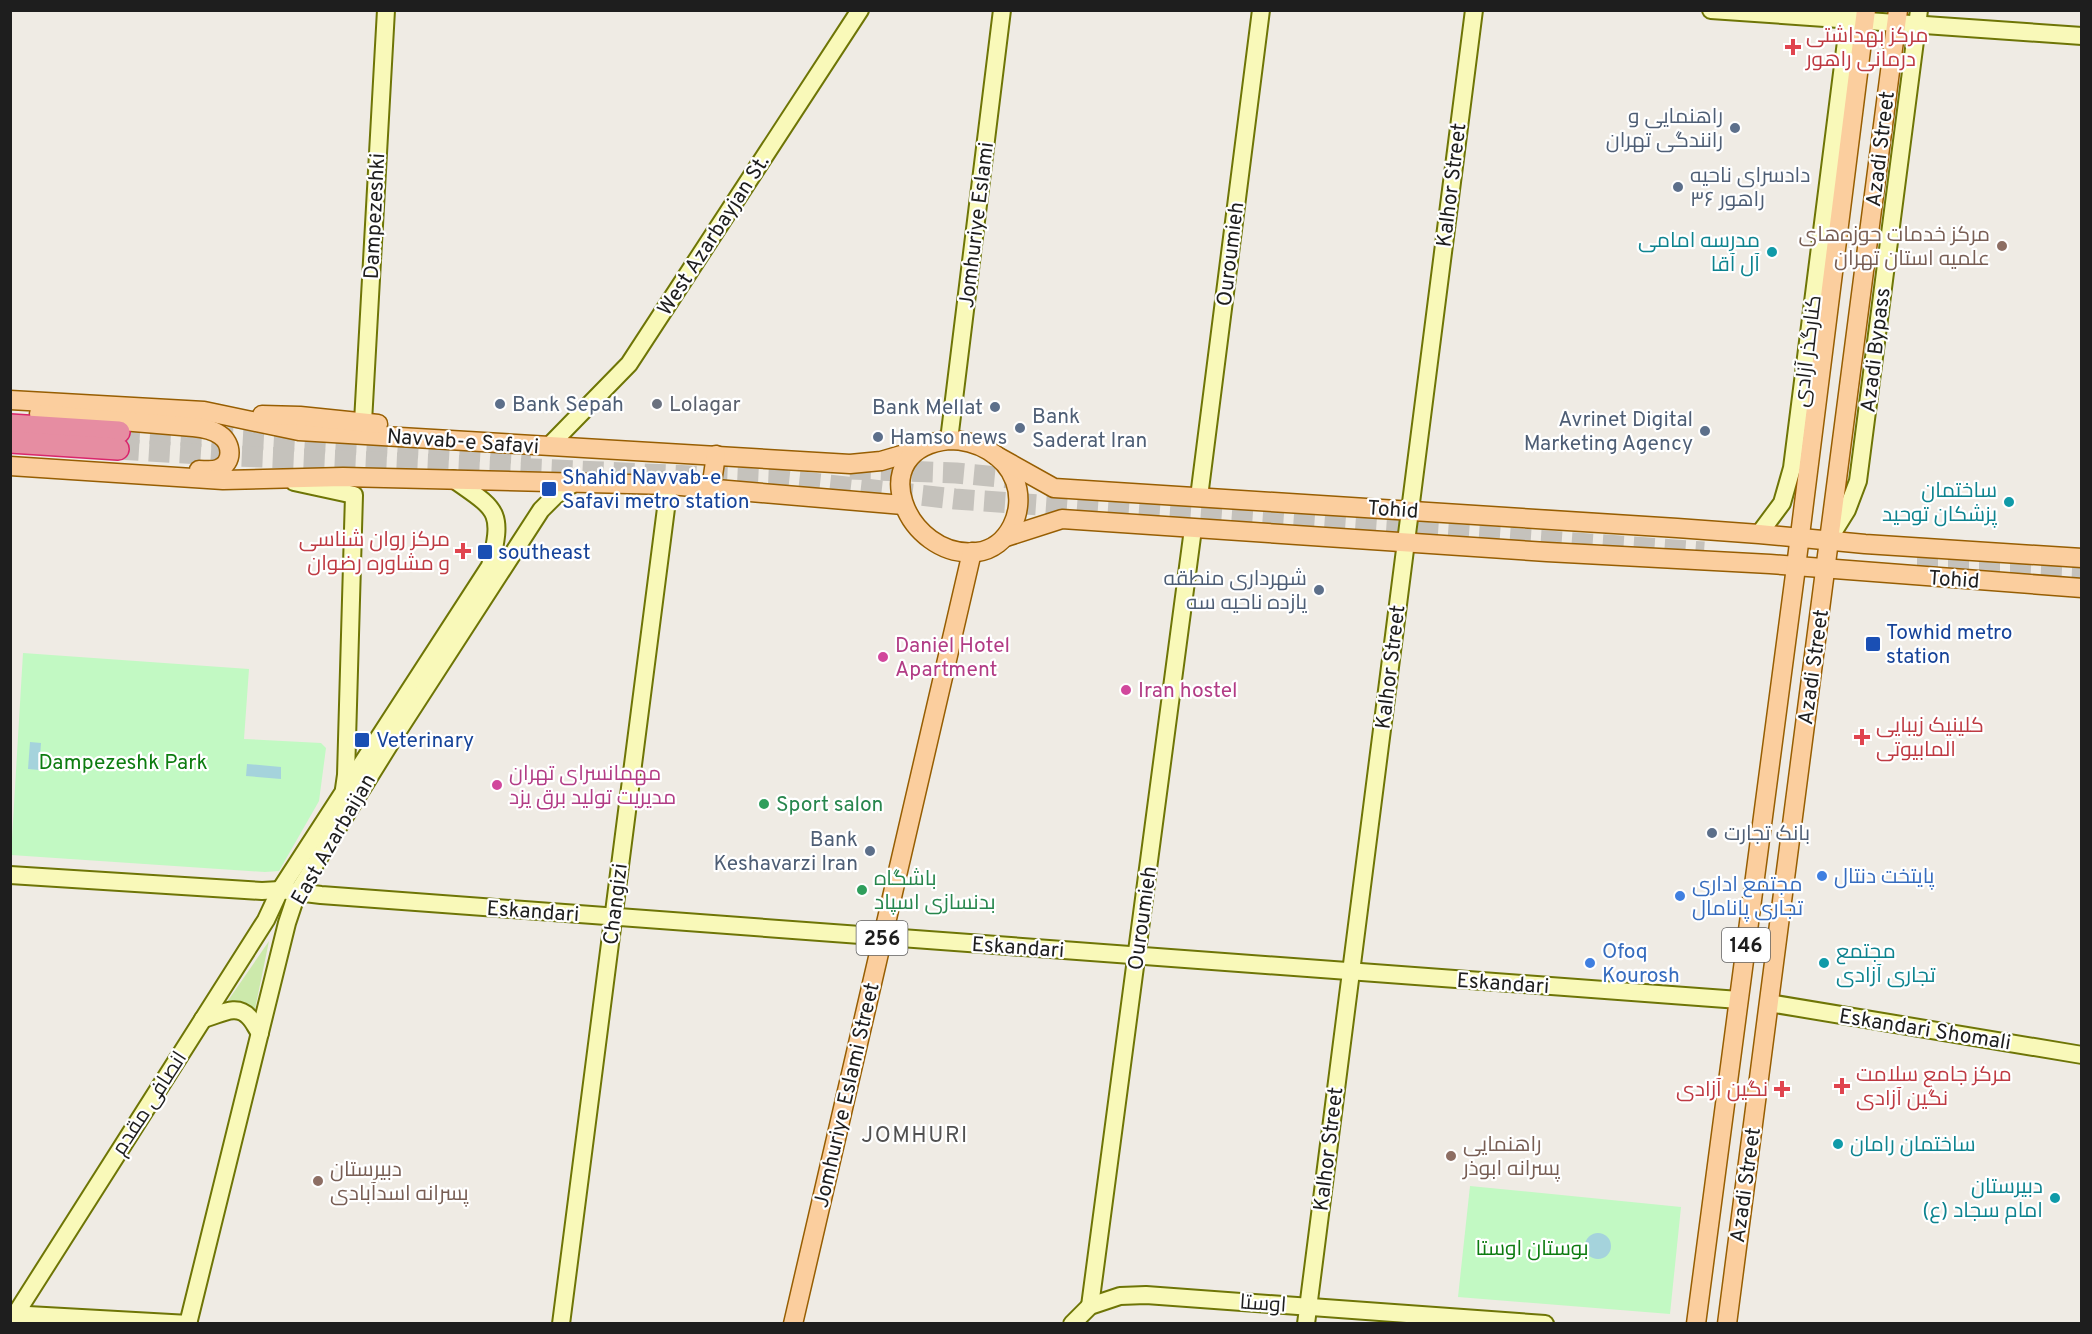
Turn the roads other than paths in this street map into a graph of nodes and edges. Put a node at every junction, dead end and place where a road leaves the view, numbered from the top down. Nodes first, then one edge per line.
1 (386, 10) edge
2 (860, 10) edge
3 (1002, 10) edge
4 (1261, 10) edge
5 (1474, 10) edge
6 (1711, 10) edge
7 (1857, 16) edge
8 (1898, 17) edge
9 (1918, 18) edge
10 (2082, 36) edge
11 (10, 400) edge
12 (10, 408) edge
13 (237, 419) junction
14 (363, 423) junction
15 (10, 425) edge
16 (949, 440) junction
17 (10, 442) edge
18 (507, 443) junction
19 (549, 446) junction
20 (915, 451) junction
21 (716, 455) junction
22 (995, 455) junction
23 (10, 456) edge
24 (10, 466) edge
25 (1792, 468) junction
26 (281, 479) junction
27 (453, 479) junction
28 (577, 482) junction
29 (669, 485) junction
30 (711, 489) junction
31 (1199, 497) junction
32 (903, 505) junction
33 (1410, 510) junction
34 (1193, 529) junction
35 (1759, 534) junction
36 (1006, 537) junction
37 (1799, 537) junction
38 (1829, 540) junction
39 (1406, 542) junction
40 (972, 552) junction
41 (2082, 558) edge
42 (1796, 567) junction
43 (1826, 568) junction
44 (2082, 588) edge
45 (341, 795) junction
46 (10, 874) edge
47 (280, 890) junction
48 (297, 893) junction
49 (614, 917) junction
50 (882, 937) junction
51 (1137, 956) junction
52 (1351, 971) junction
53 (1738, 1000) junction
54 (1769, 1003) junction
55 (203, 1019) junction
56 (260, 1034) junction
57 (2080, 1055) edge
58 (1090, 1306) junction
59 (1308, 1306) junction
60 (13, 1315) edge
61 (188, 1323) edge
62 (561, 1323) edge
63 (793, 1323) edge
64 (1072, 1323) edge
65 (1306, 1323) edge
66 (1545, 1323) edge
67 (1696, 1323) edge
68 (1726, 1323) edge

1 - 14 main road, Dampezeshki
2 - 19 main road, West Azarbayjan St.
3 - 16 main road, Jomhuriye Eslami
4 - 31 main road, Ouroumieh
5 - 33 main road, Kalhor Street
6 - 7 main road
7 - 8 main road
7 - 25 main road, کنارگذر آزادی
7 - 37 main road, Azadi Street / 146
8 - 9 main road
8 - 38 main road, Azadi Street / 146
9 - 10 main road
9 - 38 main road, Azadi Bypass
11 - 13 main road, Navvab-e Safavi
12 - 23 main road
13 - 14 main road
13 - 18 main road, Navvab-e Safavi
14 - 18 main road
15 - 17 highway
16 - 20 main road
16 - 22 main road
18 - 19 main road, Navvab-e Safavi
19 - 21 main road, Navvab-e Safavi
20 - 21 main road, Navvab-e Safavi
20 - 32 main road
21 - 30 main road
22 - 31 main road, Tohid
22 - 36 main road
24 - 26 main road, Navvab-e Safavi
25 - 35 main road
25 - 37 main road
26 - 27 main road, Navvab-e Safavi
26 - 45 main road
27 - 28 main road, Navvab-e Safavi
27 - 45 main road, East Azarbaijan
28 - 29 main road, Navvab-e Safavi
28 - 48 main road, East Azarbaijan
29 - 30 main road, Navvab-e Safavi
29 - 49 main road, Changizi
30 - 32 main road, Navvab-e Safavi
31 - 33 main road, Tohid
32 - 40 main road
33 - 35 main road, Tohid
33 - 39 main road, Kalhor Street
34 - 36 main road, Tohid
34 - 39 main road, Tohid
34 - 51 main road, Ouroumieh
35 - 37 main road, Tohid
36 - 40 main road
37 - 38 main road, Tohid
37 - 42 main road, Azadi Street / 146
38 - 41 main road, Tohid
38 - 43 main road, Azadi Street / 146
39 - 42 main road, Tohid
39 - 52 main road, Kalhor Street
40 - 50 main road, Jomhuriye Eslami Street / 256
42 - 43 main road, Tohid
42 - 53 main road, Azadi Street / 146
43 - 44 main road, Tohid
43 - 54 main road, Azadi Street / 146
45 - 47 main road, East Azarbaijan
46 - 47 main road
47 - 48 main road, Eskandari
47 - 55 main road, انصافی مقدم
48 - 49 main road, Eskandari
48 - 56 main road, East Azarbaijan
49 - 50 main road, Eskandari
49 - 62 main road, Changizi
50 - 51 main road, Eskandari
50 - 63 main road, Jomhuriye Eslami Street / 256
51 - 52 main road, Eskandari
51 - 58 main road, Ouroumieh
52 - 53 main road, Eskandari
52 - 59 main road, Kalhor Street
53 - 54 main road
53 - 67 main road, Azadi Street / 146
54 - 57 main road, Eskandari Shomali
54 - 68 main road, Azadi Street / 146
55 - 56 main road
55 - 60 main road, انصافی مقدم
56 - 61 main road, East Azarbaijan
58 - 59 main road, اوستا
58 - 64 main road
59 - 65 main road, Kalhor Street
59 - 66 main road, اوستا
60 - 61 main road

